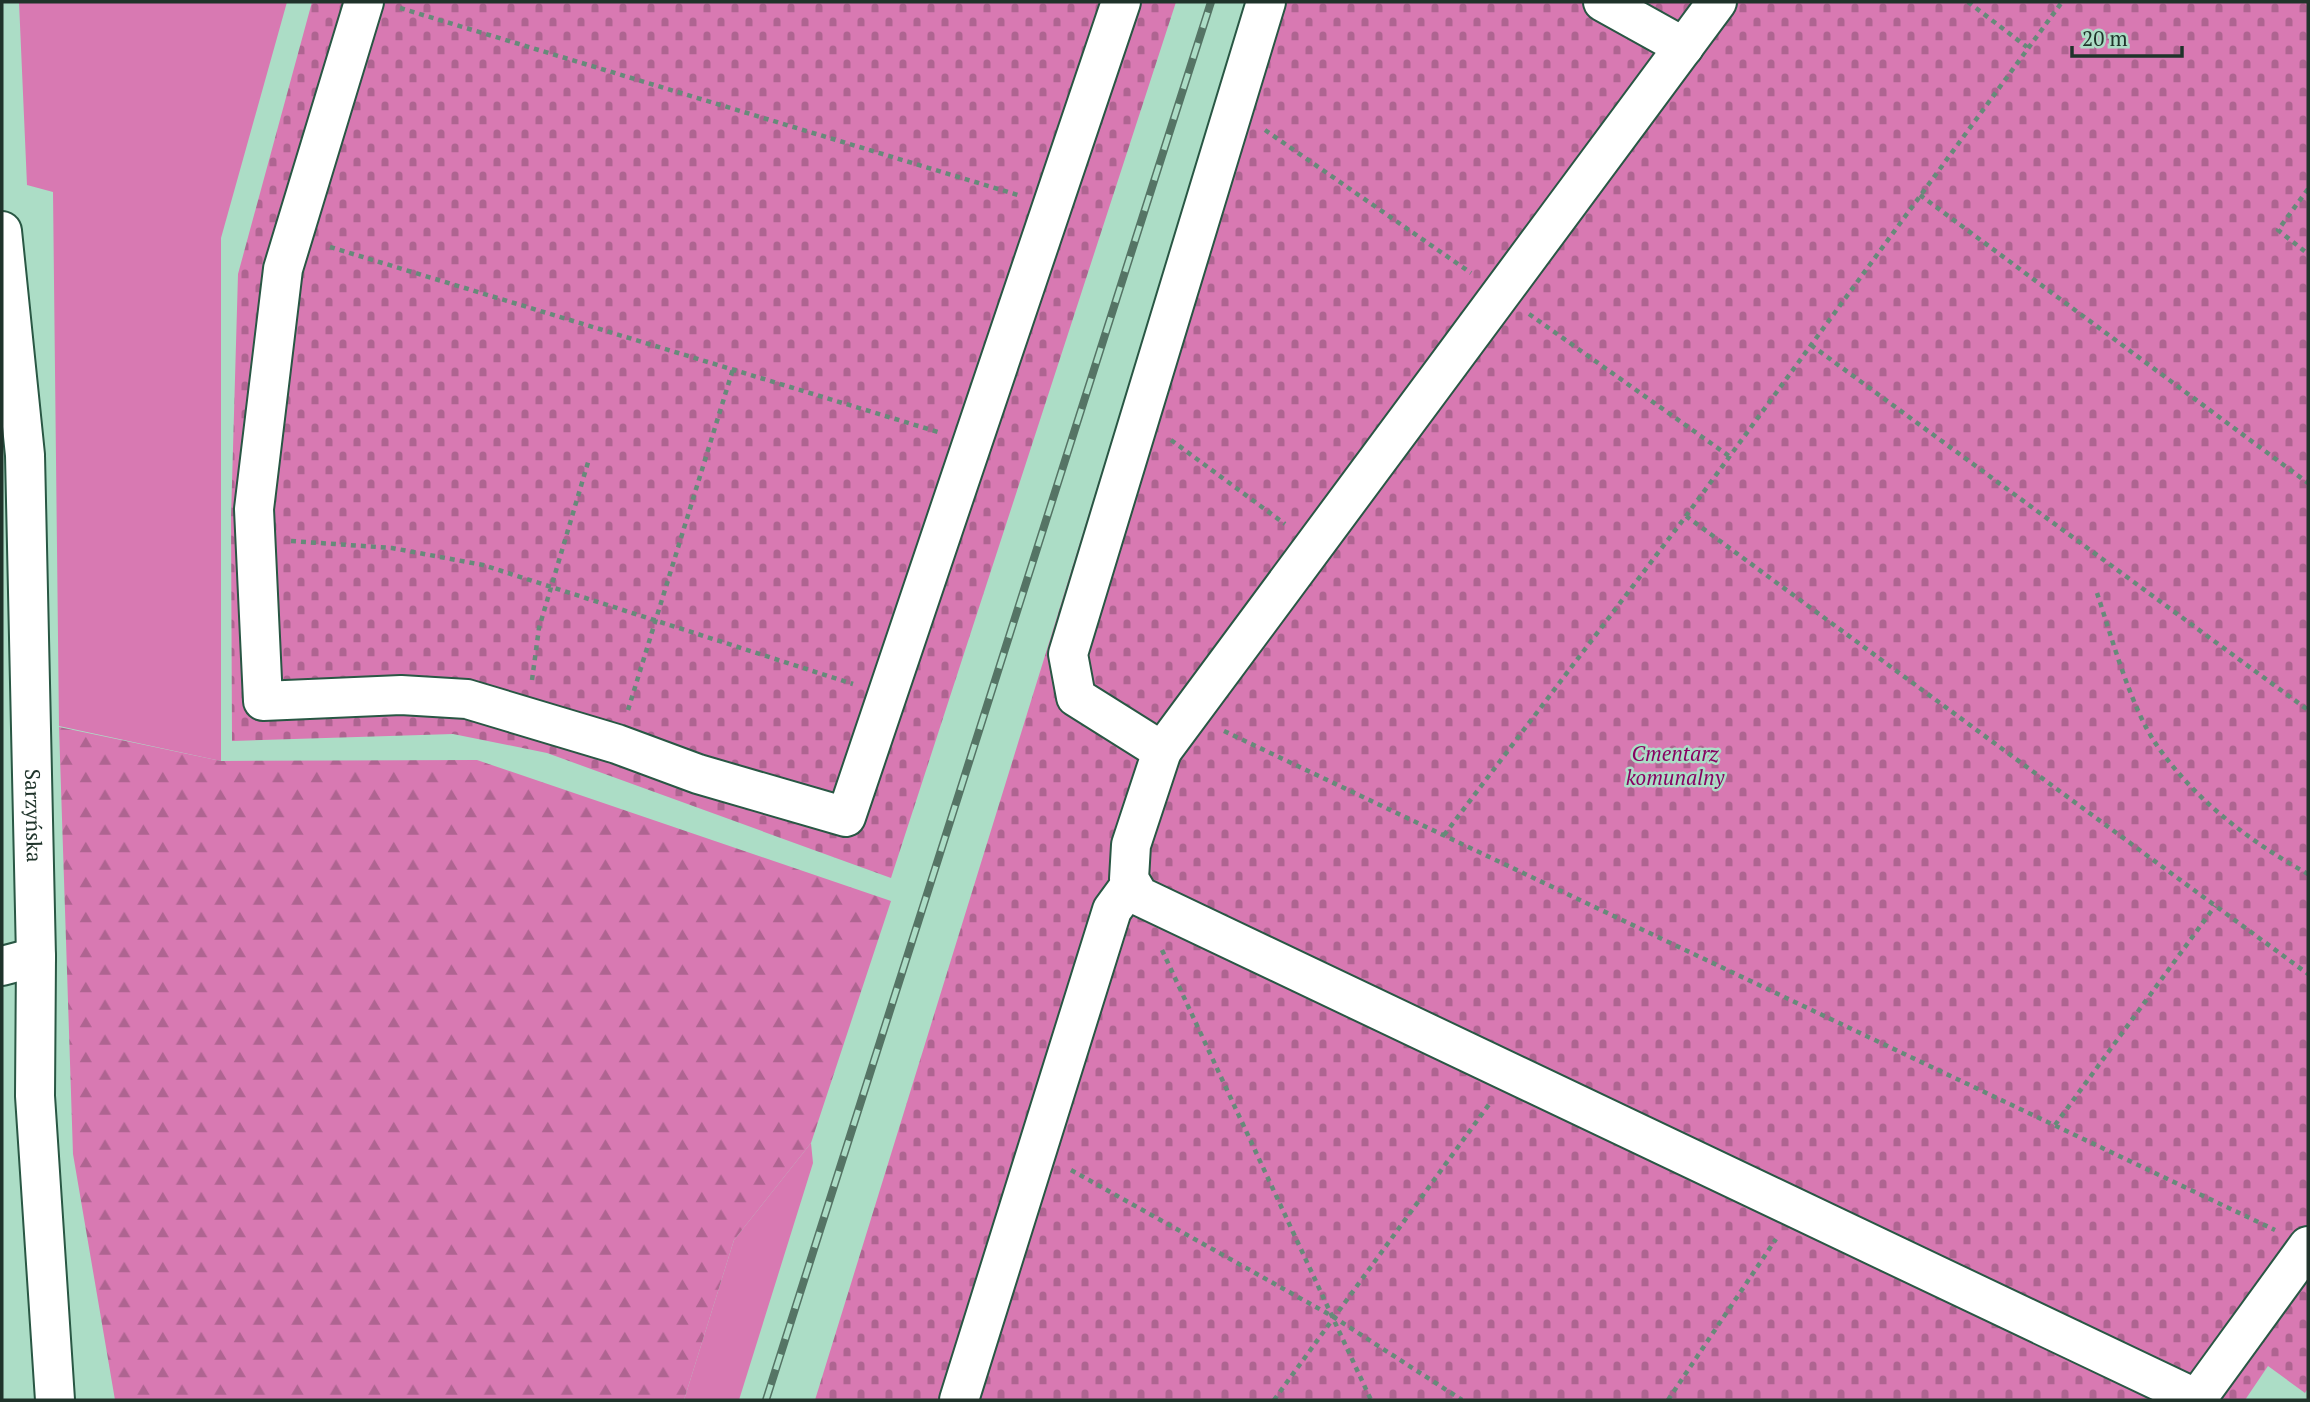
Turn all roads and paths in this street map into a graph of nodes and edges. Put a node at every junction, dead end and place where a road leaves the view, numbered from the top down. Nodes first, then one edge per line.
1 (1121, 2) edge
2 (1266, 2) edge
3 (1604, 2) edge
4 (1717, 2) edge
5 (1968, 2) edge
6 (2062, 2) edge
7 (379, 4) edge
8 (1684, 47) junction
9 (2027, 47) junction
10 (2308, 189) edge
11 (1920, 195) junction
12 (1052, 206) junction
13 (2, 231) edge
14 (292, 236) junction
15 (2308, 254) edge
16 (1811, 345) junction
17 (733, 369) junction
18 (1140, 417) junction
19 (972, 443) junction
20 (589, 459) dead end
21 (2308, 483) edge
22 (1686, 516) junction
23 (255, 539) junction
24 (1314, 545) junction
25 (551, 585) junction
26 (2097, 593) dead end
27 (656, 620) junction
28 (887, 695) junction
29 (2308, 710) edge
30 (1189, 714) junction
31 (529, 716) junction
32 (617, 744) junction
33 (1162, 751) junction
34 (1444, 835) junction
35 (2308, 874) edge
36 (1131, 884) junction
37 (2215, 905) junction
38 (1160, 946) dead end
39 (19, 961) edge
40 (2308, 974) edge
41 (1511, 1074) junction
42 (2055, 1125) junction
43 (1037, 1151) junction
44 (1796, 1209) junction
45 (2296, 1240) edge
46 (1332, 1316) junction
47 (55, 1400) edge
48 (959, 1400) edge
49 (1274, 1400) edge
50 (1371, 1400) edge
51 (1462, 1400) edge
52 (1668, 1400) edge
53 (2197, 1400) edge

1 - 12 street
2 - 18 street
3 - 8 street
4 - 8 street
5 - 9 path
6 - 9 path
7 - 12 path
7 - 14 street
8 - 24 street
9 - 11 path
10 - 15 path
11 - 16 path
11 - 21 path
12 - 19 street
13 - 39 street, Sarzyńska
14 - 17 path
14 - 23 street
16 - 22 path
16 - 29 path
17 - 19 path
17 - 27 path
18 - 24 path
18 - 33 street
19 - 28 street
20 - 25 path
22 - 34 path
22 - 37 path
23 - 25 path
23 - 31 street
24 - 30 street
25 - 27 path
25 - 31 path
26 - 35 path
27 - 28 path
27 - 32 path
28 - 32 street
30 - 33 street
30 - 34 path
31 - 32 street
33 - 36 street
34 - 42 path
36 - 41 street
36 - 43 street
37 - 40 path
37 - 42 path
38 - 46 path
39 - 47 street, Sarzyńska
41 - 44 street
41 - 46 path
42 - 45 path
43 - 46 path
43 - 48 street
44 - 52 path
44 - 53 street
45 - 53 street
46 - 49 path
46 - 50 path
46 - 51 path

